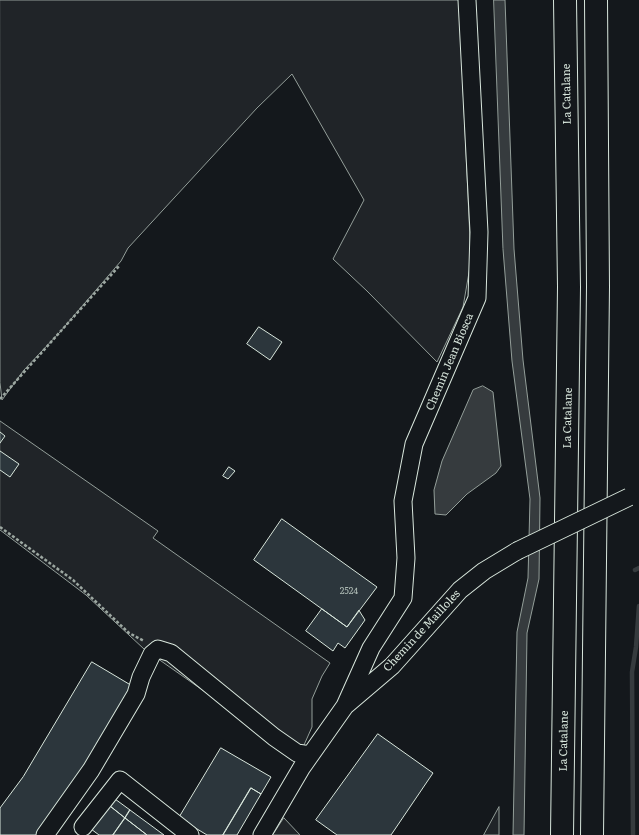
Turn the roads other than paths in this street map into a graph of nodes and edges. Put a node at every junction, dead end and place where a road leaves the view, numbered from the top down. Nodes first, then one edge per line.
1 (468, 0) edge
2 (565, 0) edge
3 (596, 0) edge
4 (634, 495) edge
5 (345, 706) junction
6 (310, 755) junction
7 (83, 827) dead end
8 (46, 835) edge
9 (190, 835) edge
10 (262, 835) edge
11 (562, 835) edge
12 (592, 835) edge

1 - 5 street, Chemin Jean Biosca
2 - 11 highway, La Catalane
3 - 12 highway
4 - 5 street, Chemin de Mailloles, bridge
5 - 6 street, Chemin de Mailloles
6 - 8 street
6 - 10 street, Chemin de Mailloles
7 - 9 street

